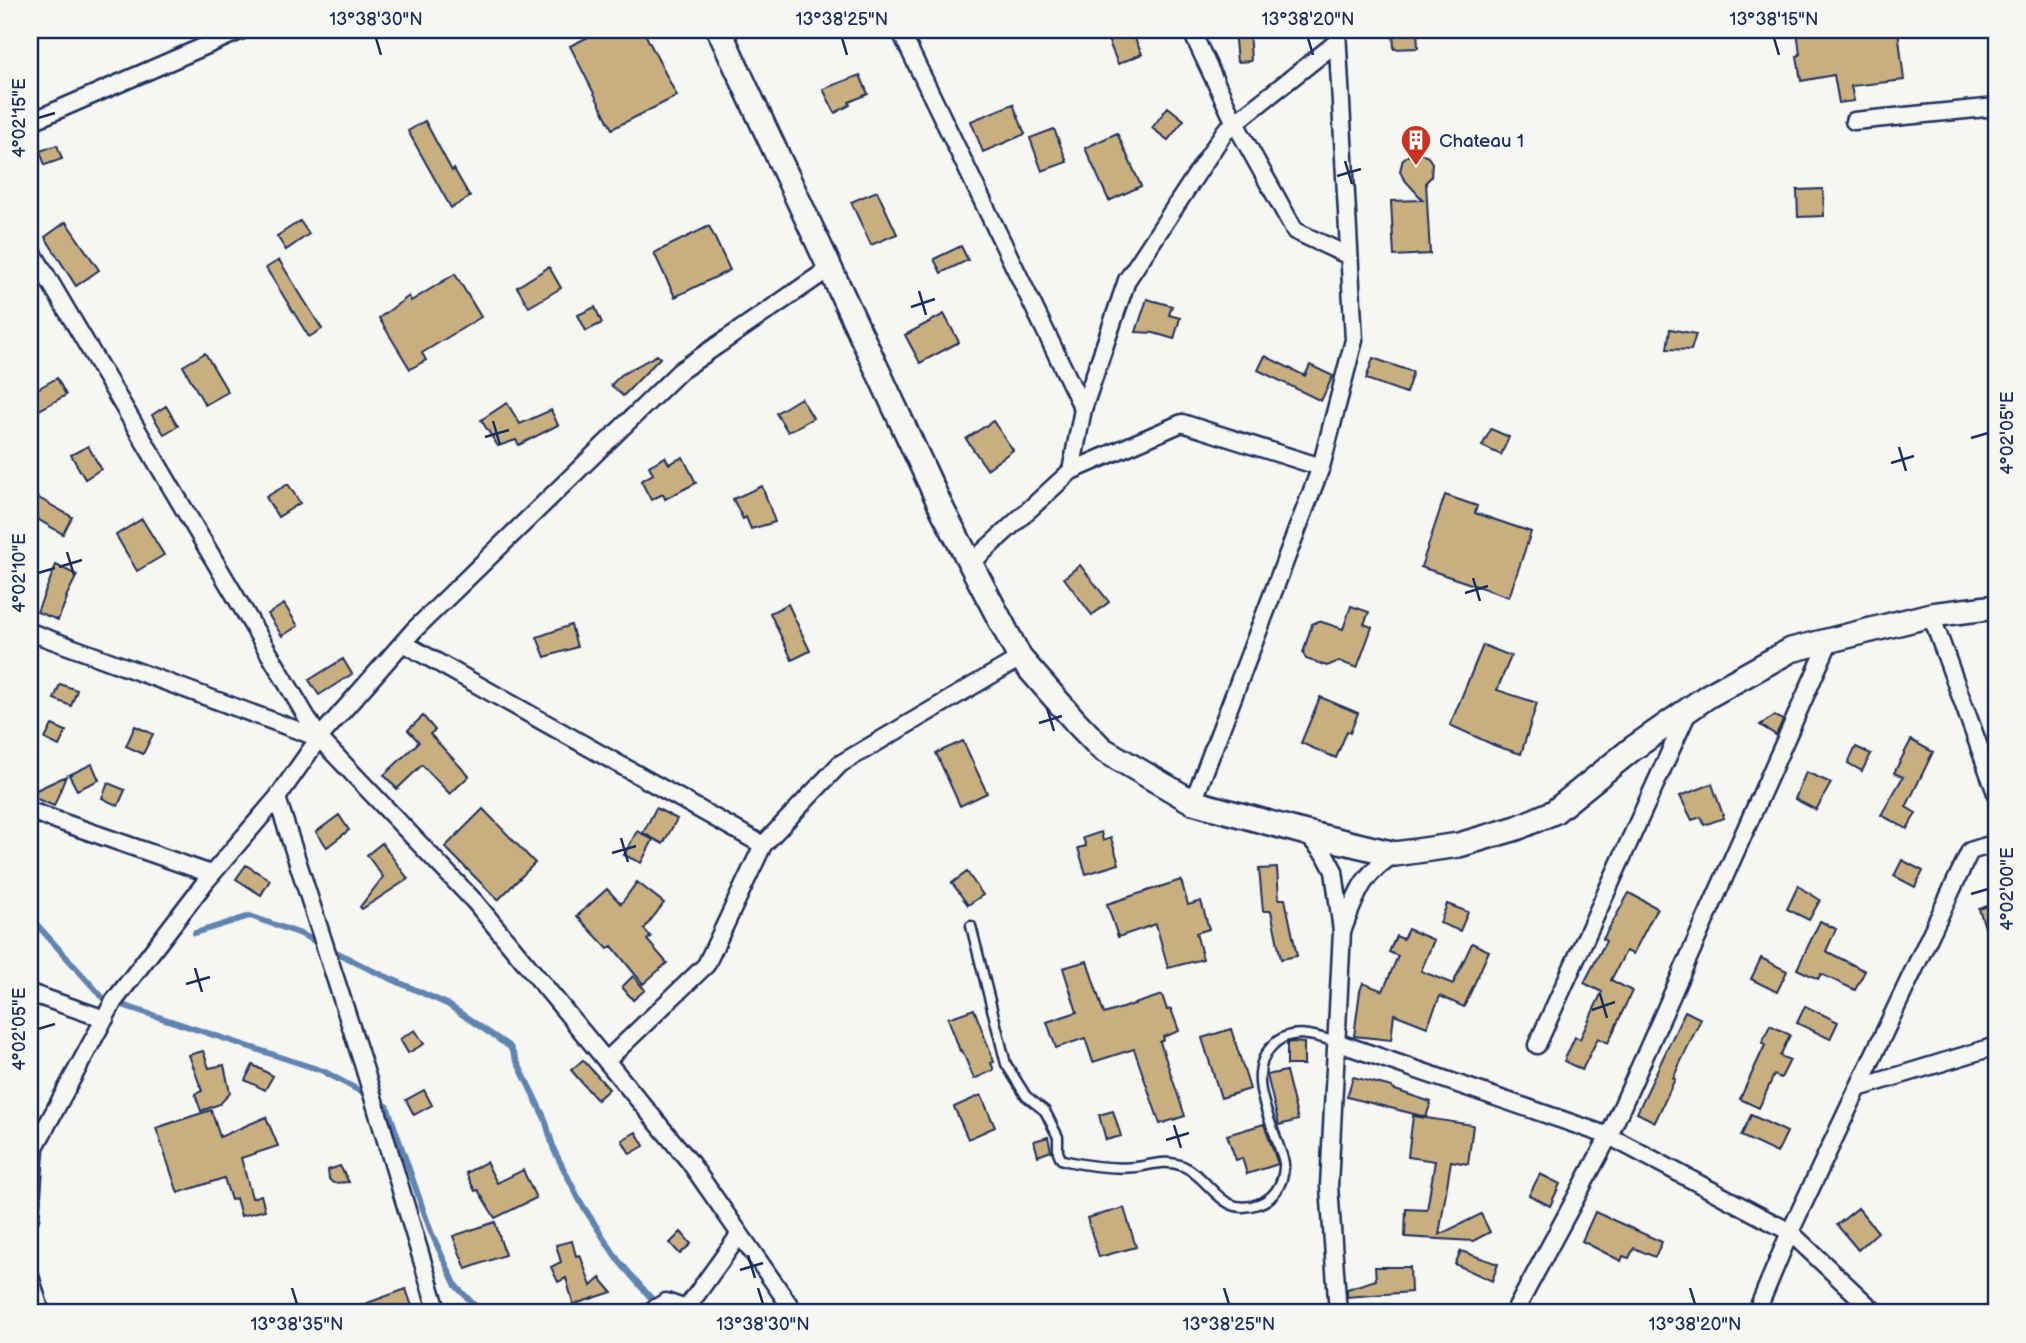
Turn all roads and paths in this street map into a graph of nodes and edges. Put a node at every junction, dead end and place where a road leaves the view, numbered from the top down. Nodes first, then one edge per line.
1 (242, 30) edge
2 (719, 30) edge
3 (900, 30) edge
4 (1191, 30) edge
5 (1337, 36) edge
6 (1996, 107) edge
7 (1234, 121) junction
8 (1854, 121) dead end
9 (30, 122) edge
10 (30, 248) edge
11 (1349, 256) junction
12 (830, 268) junction
13 (1083, 409) junction
14 (1321, 467) junction
15 (1071, 471) junction
16 (970, 564) junction
17 (1996, 607) edge
18 (1931, 615) junction
19 (30, 632) edge
20 (1830, 640) junction
21 (402, 643) junction
22 (1020, 658) junction
23 (1689, 709) junction
24 (319, 738) junction
25 (1996, 793) edge
26 (277, 798) junction
27 (1193, 802) junction
28 (30, 811) edge
29 (1306, 833) junction
30 (1996, 843) edge
31 (763, 845) junction
32 (1395, 854) junction
33 (211, 874) junction
34 (971, 926) dead end
35 (1342, 931) junction
36 (30, 993) edge
37 (104, 1019) junction
38 (1336, 1042) junction
39 (1537, 1045) dead end
40 (1996, 1046) edge
41 (606, 1061) junction
42 (1858, 1088) junction
43 (1609, 1136) junction
44 (30, 1218) edge
45 (1790, 1232) junction
46 (740, 1234) junction
47 (30, 1276) edge
48 (41, 1313) edge
49 (438, 1313) edge
50 (647, 1313) edge
51 (795, 1313) edge
52 (1338, 1313) edge
53 (1514, 1313) edge
54 (1756, 1313) edge
55 (1876, 1313) edge

1 - 9 street
2 - 12 street
3 - 13 street
4 - 7 street
5 - 7 street
5 - 11 street
6 - 8 street
7 - 11 street
7 - 13 street
10 - 24 street
11 - 14 street
12 - 16 street
12 - 21 street
13 - 15 street
14 - 15 street
14 - 27 street
15 - 16 street
16 - 22 street
17 - 18 street
18 - 20 street
18 - 25 street
19 - 24 street
20 - 23 street
20 - 43 street
21 - 24 street
21 - 31 street
22 - 27 street
22 - 31 street
23 - 32 street
23 - 39 street
24 - 26 street
24 - 41 street
26 - 33 street
26 - 49 street
27 - 29 street
28 - 33 street
29 - 32 street
29 - 35 street
30 - 42 street
31 - 41 street
32 - 35 street
33 - 37 street
34 - 38 lane
35 - 38 street
36 - 37 street
37 - 44 street
38 - 43 street
38 - 52 street
40 - 42 street
41 - 46 street
42 - 45 street
43 - 45 street
43 - 53 street
45 - 54 street
45 - 55 street
46 - 50 street
46 - 51 street
47 - 48 street

